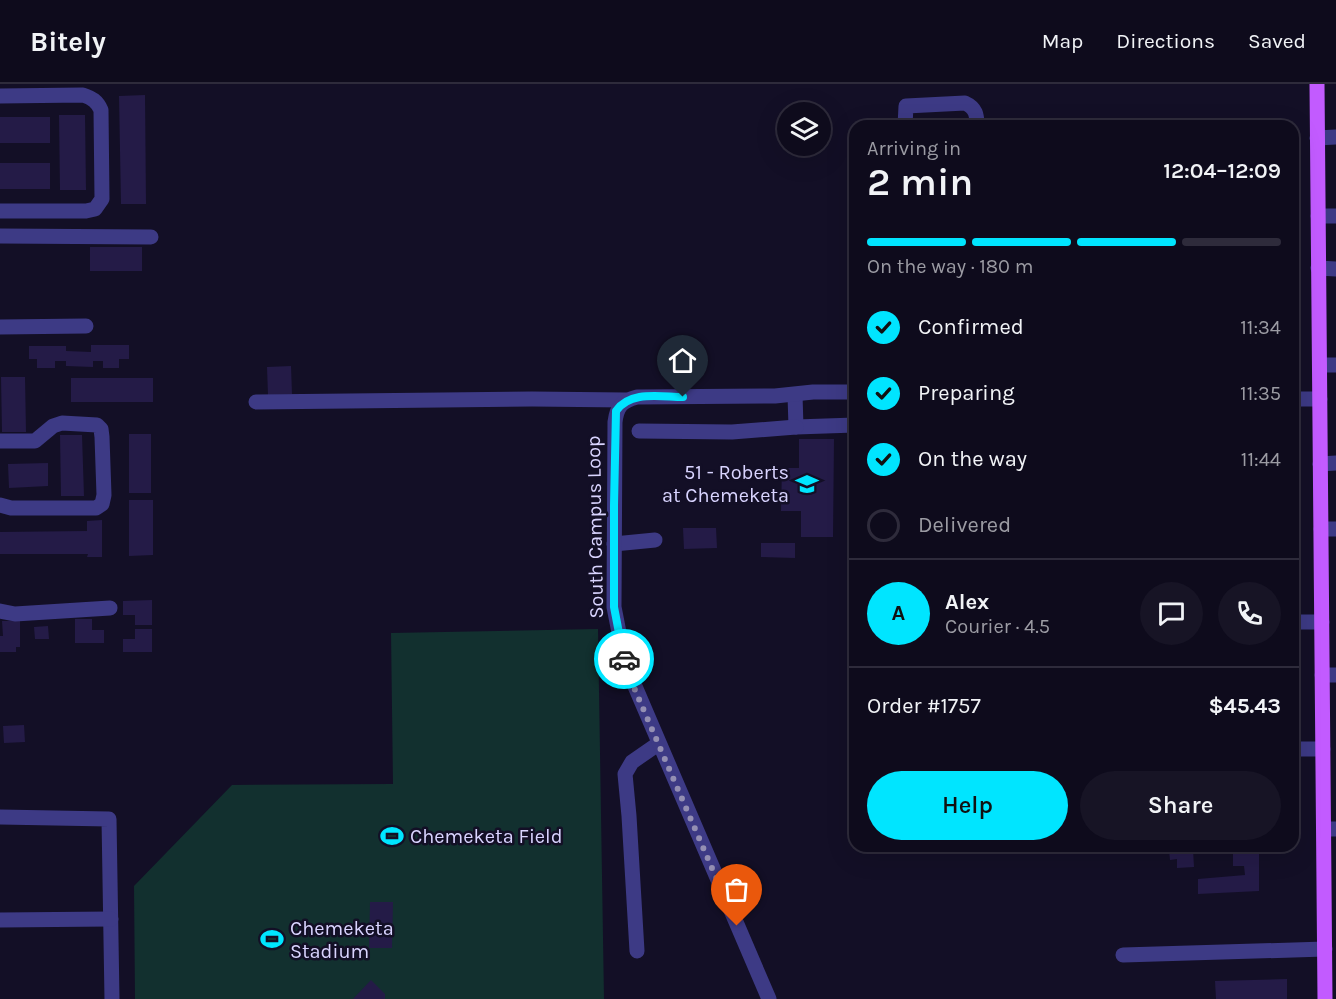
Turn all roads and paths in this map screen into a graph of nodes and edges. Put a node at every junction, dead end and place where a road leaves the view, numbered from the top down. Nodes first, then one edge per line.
1 (1317, 84) edge
2 (0, 96) edge
3 (905, 120) edge
4 (977, 120) edge
5 (1336, 137) edge
6 (1317, 138) junction
7 (0, 211) edge
8 (1318, 216) junction
9 (1336, 216) edge
10 (0, 236) edge
11 (151, 237) dead end
12 (1318, 268) junction
13 (1336, 269) edge
14 (86, 326) dead end
15 (0, 327) edge
16 (1320, 365) junction
17 (1336, 365) edge
18 (849, 392) edge
19 (795, 395) junction
20 (632, 399) junction
21 (1299, 399) edge
22 (1320, 399) junction
23 (256, 402) dead end
24 (849, 425) edge
25 (796, 427) junction
26 (639, 431) dead end
27 (0, 441) edge
28 (1336, 463) edge
29 (1320, 464) junction
30 (0, 506) edge
31 (1328, 529) edge
32 (655, 540) dead end
33 (614, 544) junction
34 (110, 608) dead end
35 (0, 612) edge
36 (1299, 622) edge
37 (1322, 622) junction
38 (1329, 675) edge
39 (658, 744) junction
40 (1299, 749) edge
41 (1323, 749) junction
42 (0, 818) edge
43 (1330, 823) edge
44 (111, 919) junction
45 (0, 920) edge
46 (1325, 949) junction
47 (637, 951) dead end
48 (1123, 955) dead end
49 (112, 999) edge
50 (769, 999) edge
51 (1325, 999) edge

1 - 6 main road
2 - 7 street
3 - 4 street
5 - 6 street
6 - 8 main road
8 - 9 street
8 - 12 main road
10 - 11 street
12 - 13 street
12 - 16 main road
14 - 15 street
16 - 17 street
16 - 22 main road
18 - 19 street
19 - 20 street
19 - 25 street
20 - 23 street
20 - 33 street, South Campus Loop
21 - 22 street
22 - 29 main road
24 - 25 street
25 - 26 street
27 - 30 street
28 - 29 street
29 - 31 main road
31 - 37 main road
32 - 33 street
33 - 39 street, South Campus Loop
34 - 35 street
36 - 37 street
37 - 38 main road
38 - 41 main road
39 - 47 street
39 - 50 street, South Campus Loop
40 - 41 street
41 - 43 main road
42 - 44 street
43 - 46 main road
44 - 45 street
44 - 49 street
46 - 48 street
46 - 51 main road

